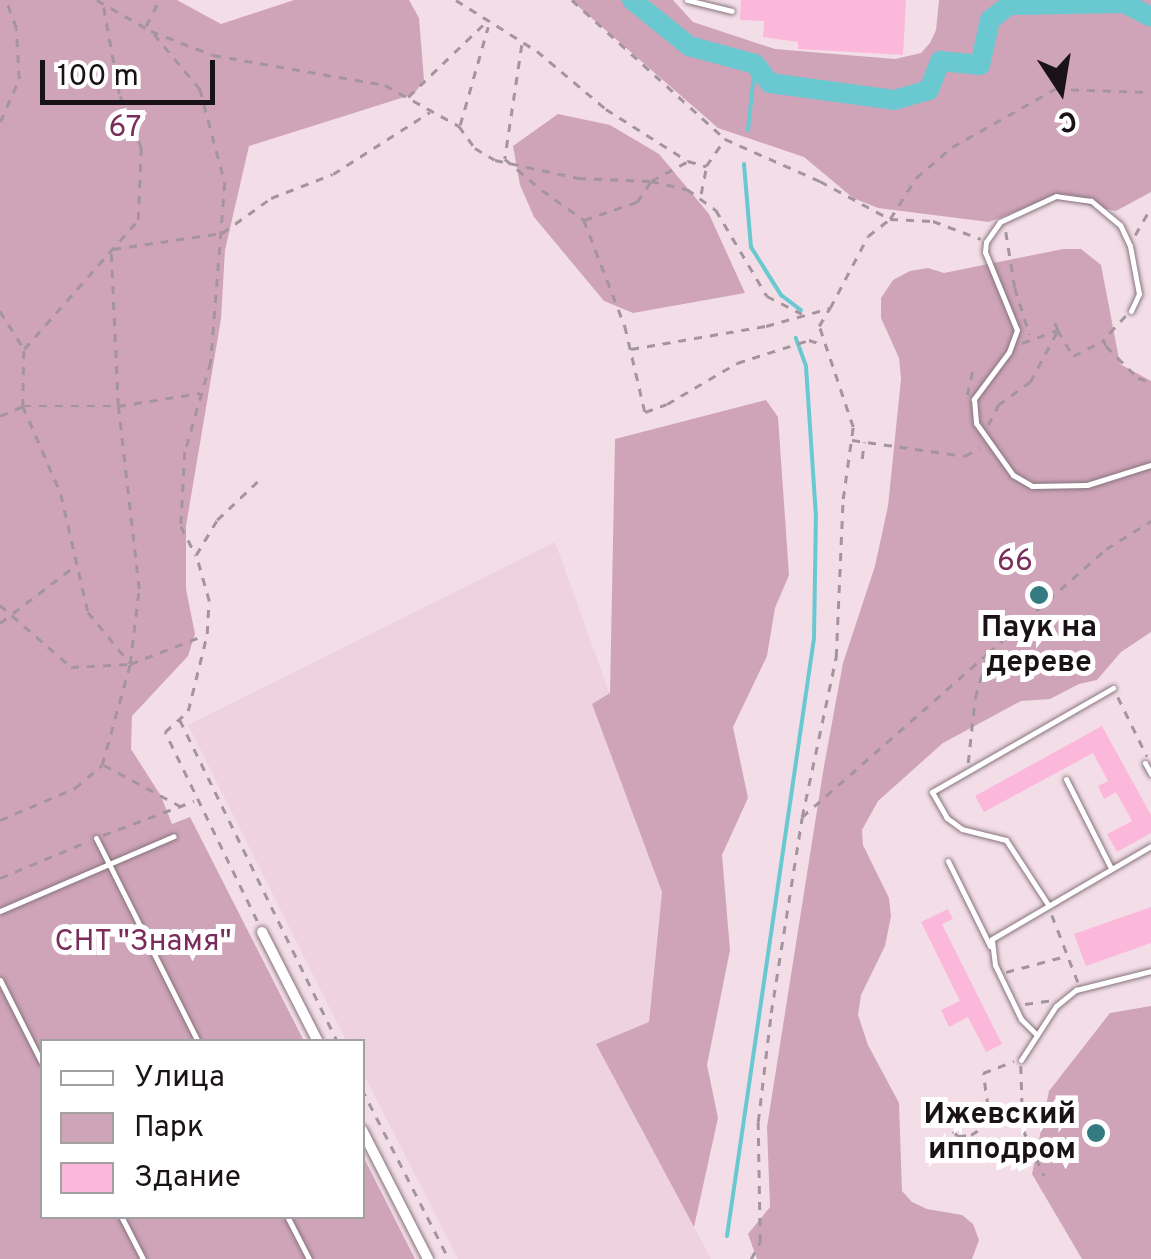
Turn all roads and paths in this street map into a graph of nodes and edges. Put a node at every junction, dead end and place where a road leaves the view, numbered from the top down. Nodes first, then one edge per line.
1 (6, 0) edge
2 (159, 0) edge
3 (456, 0) edge
4 (572, 0) edge
5 (687, 0) edge
6 (101, 1) edge
7 (732, 10) dead end
8 (488, 23) junction
9 (145, 27) junction
10 (152, 31) junction
11 (522, 43) junction
12 (1151, 92) edge
13 (407, 98) junction
14 (431, 112) junction
15 (0, 122) edge
16 (460, 126) junction
17 (725, 139) junction
18 (505, 159) junction
19 (688, 161) junction
20 (706, 166) junction
21 (651, 181) junction
22 (700, 196) junction
23 (1151, 206) edge
24 (890, 219) junction
25 (584, 220) junction
26 (222, 232) junction
27 (1006, 232) dead end
28 (986, 242) junction
29 (1130, 246) junction
30 (111, 249) junction
31 (830, 308) junction
32 (0, 310) edge
33 (1131, 312) joint
34 (802, 314) junction
35 (1054, 320) dead end
36 (1058, 330) junction
37 (1104, 340) junction
38 (826, 345) junction
39 (24, 349) junction
40 (631, 349) junction
41 (1151, 382) edge
42 (204, 392) junction
43 (23, 406) junction
44 (118, 406) junction
45 (991, 413) dead end
46 (0, 416) edge
47 (850, 440) junction
48 (864, 442) junction
49 (982, 446) dead end
50 (862, 459) dead end
51 (1151, 465) edge
52 (260, 478) dead end
53 (1151, 521) edge
54 (196, 555) junction
55 (77, 564) junction
56 (0, 606) edge
57 (10, 614) junction
58 (0, 623) edge
59 (207, 634) junction
60 (988, 653) junction
61 (130, 664) junction
62 (1113, 688) joint
63 (180, 719) junction
64 (1145, 763) joint
65 (102, 765) junction
66 (968, 772) junction
67 (1151, 774) edge
68 (1066, 778) dead end
69 (180, 806) dead end
70 (802, 817) junction
71 (0, 820) edge
72 (174, 836) dead end
73 (96, 838) dead end
74 (1151, 846) edge
75 (948, 861) dead end
76 (107, 864) junction
77 (1111, 868) junction
78 (1047, 903) junction
79 (0, 911) edge
80 (262, 932) joint
81 (991, 949) junction
82 (1068, 955) junction
83 (1151, 972) edge
84 (999, 974) junction
85 (0, 980) edge
86 (1081, 988) junction
87 (1063, 1000) junction
88 (1015, 1007) junction
89 (1036, 1034) junction
90 (196, 1039) edge
91 (316, 1039) edge
92 (337, 1039) edge
93 (40, 1059) edge
94 (1021, 1060) junction
95 (365, 1096) edge
96 (953, 1131) dead end
97 (365, 1136) edge
98 (1044, 1174) dead end
99 (123, 1219) edge
100 (289, 1219) edge
101 (143, 1259) edge
102 (309, 1259) edge
103 (428, 1259) edge
104 (449, 1259) edge
105 (751, 1259) edge

1 - 15 path
2 - 9 path
3 - 8 path
4 - 17 path
5 - 7 lane
6 - 9 path
6 - 30 path
8 - 11 path
8 - 13 path
8 - 16 path
9 - 10 path
10 - 13 path
10 - 26 path
11 - 18 path
11 - 19 path
12 - 24 path
13 - 14 path
14 - 16 path
14 - 26 path
16 - 18 path
17 - 20 path
17 - 24 path
18 - 21 path
18 - 25 path
19 - 20 path
19 - 21 path
20 - 22 path
21 - 22 path
21 - 25 path
22 - 34 path
23 - 29 path
24 - 28 path
24 - 31 path
25 - 40 path
26 - 30 path
26 - 42 path
27 - 36 path
28 - 29 lane
28 - 51 lane
29 - 33 lane
30 - 39 path
30 - 44 path
31 - 34 path
31 - 38 path
32 - 39 path
33 - 37 path
34 - 40 path
35 - 36 path
36 - 37 path
36 - 45 path
37 - 41 path
38 - 40 path
38 - 47 path
39 - 43 path
42 - 44 path
42 - 54 path
43 - 44 path
43 - 46 path
43 - 55 path
44 - 61 path
47 - 48 path
47 - 70 path
48 - 49 path
48 - 50 path
52 - 54 path
53 - 60 path
54 - 59 path
55 - 57 path
55 - 61 path
56 - 57 path
57 - 58 path
57 - 61 path
59 - 61 path
59 - 63 path
60 - 66 path
60 - 70 path
61 - 65 path
62 - 64 path
62 - 66 lane
63 - 80 path
63 - 92 path
64 - 67 lane
65 - 69 path
65 - 71 path
66 - 78 lane
68 - 77 lane
70 - 105 path
72 - 76 lane
73 - 76 lane
74 - 77 lane
75 - 81 lane
76 - 79 lane
76 - 90 lane
77 - 78 lane
78 - 81 lane
78 - 82 path
80 - 91 street
81 - 84 lane
82 - 84 path
82 - 86 path
83 - 86 lane
84 - 88 lane
85 - 93 lane
86 - 87 lane
87 - 88 path
87 - 89 lane
88 - 89 lane
89 - 94 lane
94 - 96 path
94 - 98 path
95 - 104 path
97 - 103 street
99 - 101 lane
100 - 102 lane

